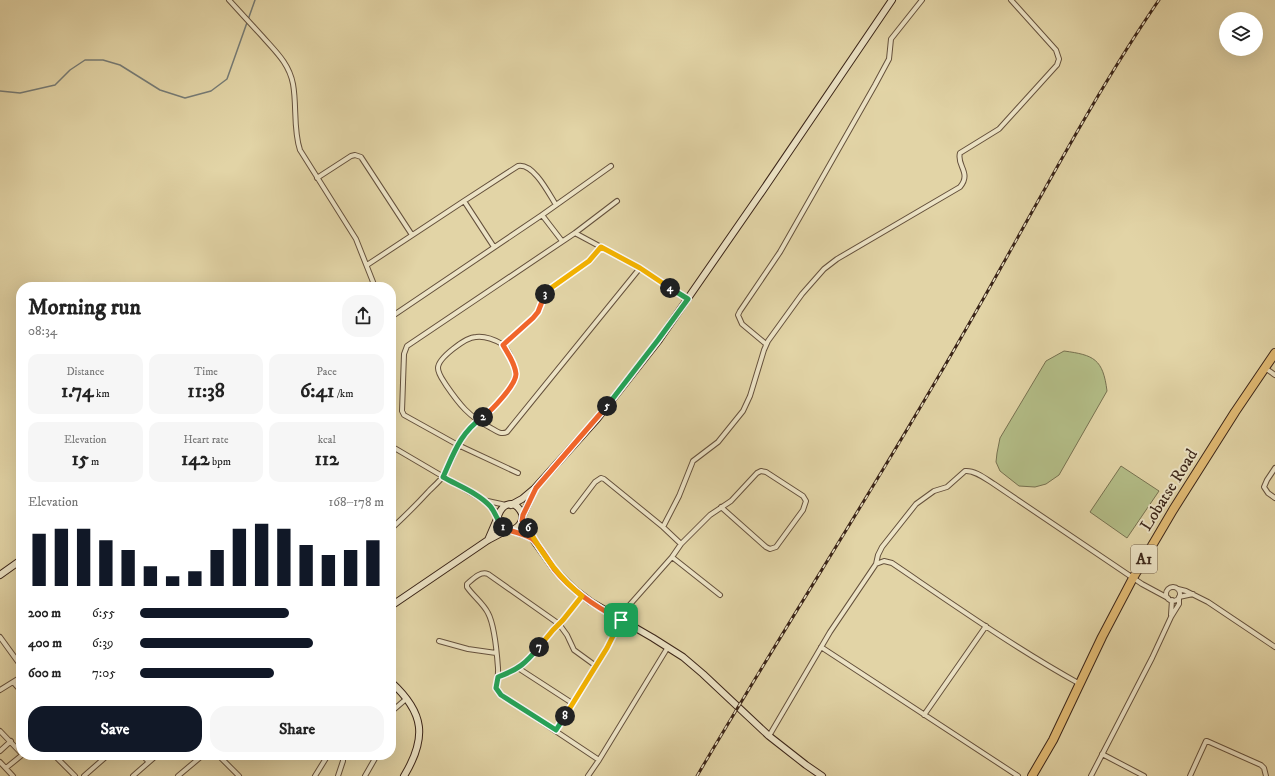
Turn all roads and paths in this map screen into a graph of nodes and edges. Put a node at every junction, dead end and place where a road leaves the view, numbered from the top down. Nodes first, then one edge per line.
1 (229, 0) edge
2 (892, 0) edge
3 (922, 0) edge
4 (1011, 0) edge
5 (611, 166) dead end
6 (317, 178) junction
7 (464, 201) junction
8 (617, 201) dead end
9 (556, 205) junction
10 (542, 215) junction
11 (575, 233) junction
12 (412, 235) junction
13 (562, 241) junction
14 (494, 247) junction
15 (601, 247) junction
16 (367, 265) junction
17 (640, 268) junction
18 (373, 282) edge
19 (688, 299) junction
20 (396, 314) edge
21 (766, 344) junction
22 (503, 345) junction
23 (1275, 353) edge
24 (1265, 367) junction
25 (1275, 375) edge
26 (477, 421) junction
27 (458, 446) junction
28 (396, 449) edge
29 (1275, 468) edge
30 (518, 473) dead end
31 (443, 477) junction
32 (536, 488) junction
33 (1275, 498) edge
34 (483, 500) junction
35 (508, 505) junction
36 (721, 507) junction
37 (573, 511) dead end
38 (497, 518) junction
39 (522, 518) junction
40 (396, 525) edge
41 (663, 527) junction
42 (510, 530) junction
43 (532, 538) junction
44 (488, 540) junction
45 (681, 544) junction
46 (672, 557) junction
47 (16, 564) edge
48 (876, 564) junction
49 (0, 575) edge
50 (1133, 578) junction
51 (1168, 589) junction
52 (1178, 589) junction
53 (1155, 592) junction
54 (1193, 594) junction
55 (582, 596) junction
56 (720, 596) dead end
57 (1179, 598) junction
58 (1170, 599) junction
59 (396, 603) edge
60 (1171, 618) junction
61 (621, 620) junction
62 (559, 624) junction
63 (986, 626) junction
64 (0, 637) edge
65 (439, 641) dead end
66 (668, 647) junction
67 (821, 647) junction
68 (1275, 647) edge
69 (496, 654) junction
70 (16, 659) edge
71 (596, 666) junction
72 (518, 668) junction
73 (498, 677) junction
74 (16, 680) edge
75 (13, 682) junction
76 (1080, 684) junction
77 (16, 685) edge
78 (396, 688) edge
79 (0, 690) edge
80 (406, 699) junction
81 (572, 704) junction
82 (396, 708) edge
83 (924, 715) junction
84 (556, 730) junction
85 (0, 731) edge
86 (769, 736) junction
87 (11, 742) junction
88 (16, 747) edge
89 (0, 751) edge
90 (1102, 754) junction
91 (16, 759) edge
92 (59, 760) edge
93 (102, 760) edge
94 (151, 760) edge
95 (197, 760) edge
96 (223, 760) edge
97 (325, 760) edge
98 (343, 760) edge
99 (374, 760) edge
100 (599, 760) junction
101 (0, 762) edge
102 (149, 762) joint
103 (6, 768) junction
104 (13, 776) edge
105 (75, 776) edge
106 (84, 776) edge
107 (133, 776) edge
108 (178, 776) edge
109 (239, 776) edge
110 (315, 776) edge
111 (338, 776) edge
112 (365, 776) edge
113 (404, 776) edge
114 (588, 776) edge
115 (822, 776) edge
116 (1018, 776) edge
117 (1032, 776) edge
118 (1091, 776) edge
119 (1144, 776) edge
120 (1190, 776) edge
121 (1266, 776) edge

1 - 6 street
2 - 19 main road
3 - 21 street
4 - 21 street
5 - 9 street
6 - 12 street
6 - 16 street
7 - 9 street
7 - 12 street
7 - 14 street
8 - 11 street
9 - 10 street
10 - 13 street
10 - 14 street
11 - 13 street
11 - 15 street
12 - 16 street
13 - 27 street
14 - 20 street
15 - 17 street
15 - 22 street
16 - 18 street
17 - 19 street
17 - 26 street
19 - 32 main road
21 - 41 street
22 - 26 street
22 - 26 street
23 - 24 highway, Lobatse Road / A1
24 - 25 street
24 - 50 highway, Lobatse Road / A1
26 - 27 street
27 - 30 street
27 - 31 street
28 - 31 street
29 - 33 street
31 - 34 street
31 - 40 street
32 - 35 main road
32 - 39 main road
34 - 35 street
34 - 38 street
35 - 38 main road
35 - 39 main road
36 - 36 street
36 - 45 street
37 - 41 street
38 - 42 main road
38 - 44 main road
39 - 42 main road
39 - 43 main road
41 - 45 street
42 - 43 main road
42 - 44 main road
43 - 55 main road
44 - 59 main road
45 - 46 street
46 - 56 street
46 - 61 street
47 - 49 main road
48 - 50 street
48 - 63 street
48 - 67 street
50 - 53 street
50 - 76 highway, Lobatse Road / A1
51 - 52 street
51 - 53 street
51 - 58 street
52 - 54 street
52 - 57 street
53 - 58 street
54 - 57 street
54 - 68 street
55 - 61 main road
55 - 62 street
57 - 58 street
57 - 60 street
58 - 60 street
60 - 90 street
61 - 66 main road
61 - 71 street
62 - 69 street
62 - 71 street
62 - 72 street
63 - 76 street
63 - 83 street
64 - 70 street
65 - 69 street
66 - 86 main road
66 - 100 street
67 - 83 street
67 - 86 street
69 - 73 street
71 - 81 street
72 - 73 street
72 - 81 street
73 - 84 street
74 - 75 street
75 - 77 street
75 - 79 street
76 - 117 highway, Lobatse Road / A1
78 - 80 main road
80 - 82 street
80 - 113 main road
81 - 84 street
83 - 116 street
84 - 100 street
85 - 87 street
86 - 115 main road
87 - 88 street
87 - 89 street
90 - 118 street
90 - 119 street
91 - 103 street
92 - 105 street
93 - 106 street
94 - 102 street
95 - 108 street
96 - 109 street
97 - 110 street
98 - 111 street
99 - 112 street
100 - 114 street
101 - 103 street
102 - 107 street
103 - 104 street
120 - 121 street

